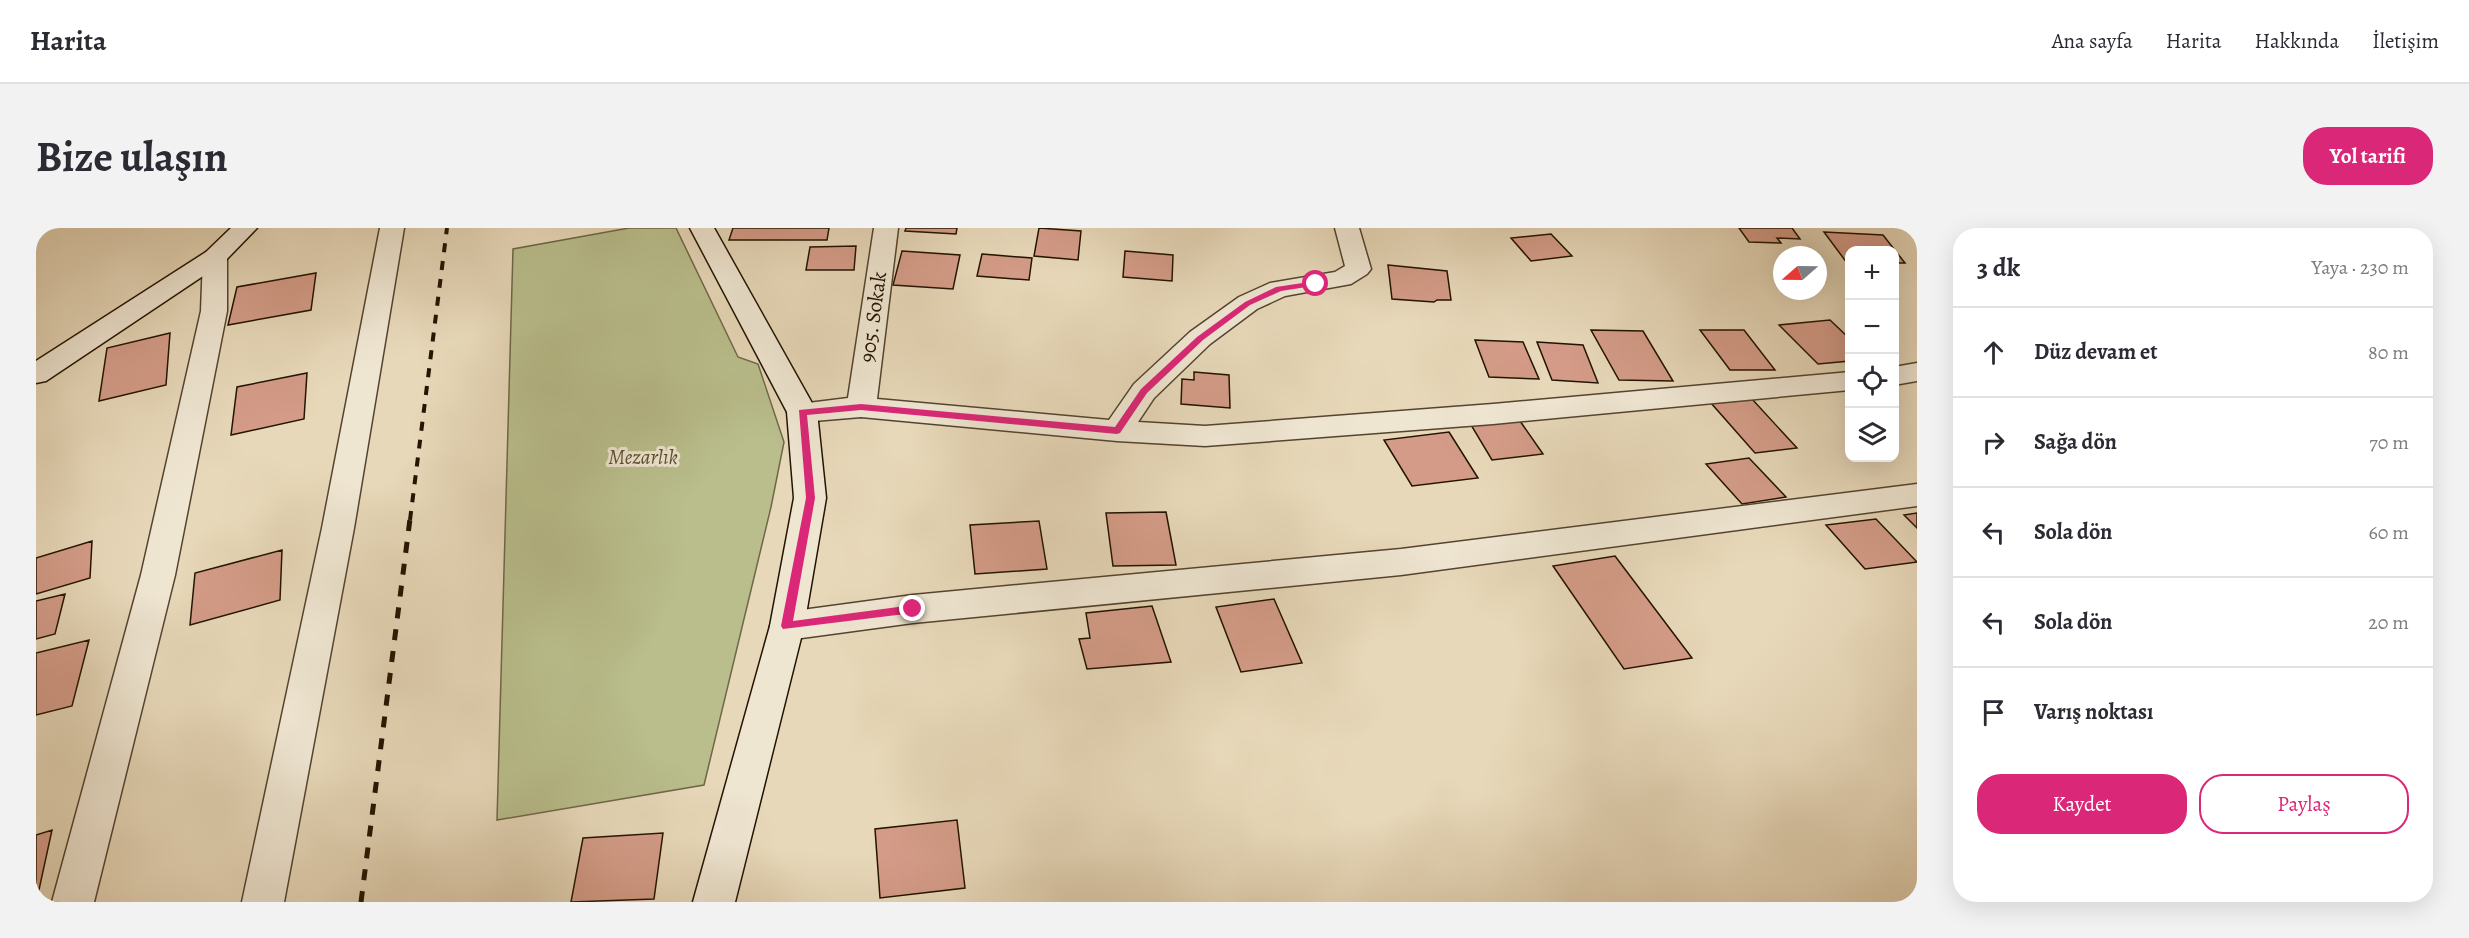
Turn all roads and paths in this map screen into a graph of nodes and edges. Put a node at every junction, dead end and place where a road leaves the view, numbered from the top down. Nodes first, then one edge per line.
1 (245, 228) edge
2 (392, 228) edge
3 (702, 228) edge
4 (886, 228) edge
5 (1347, 228) edge
6 (215, 257) junction
7 (1917, 372) edge
8 (36, 374) edge
9 (1899, 375) edge
10 (1845, 381) edge
11 (861, 407) junction
12 (802, 412) junction
13 (1117, 431) junction
14 (1917, 495) edge
15 (787, 626) junction
16 (73, 902) edge
17 (263, 902) edge
18 (714, 902) edge

1 - 6 street
2 - 17 street
3 - 12 street
4 - 11 street, 905. Sokak
5 - 13 street
6 - 8 street
6 - 16 street
7 - 9 street
10 - 13 street
11 - 12 street
11 - 13 street
12 - 15 street
14 - 15 street
15 - 18 street

